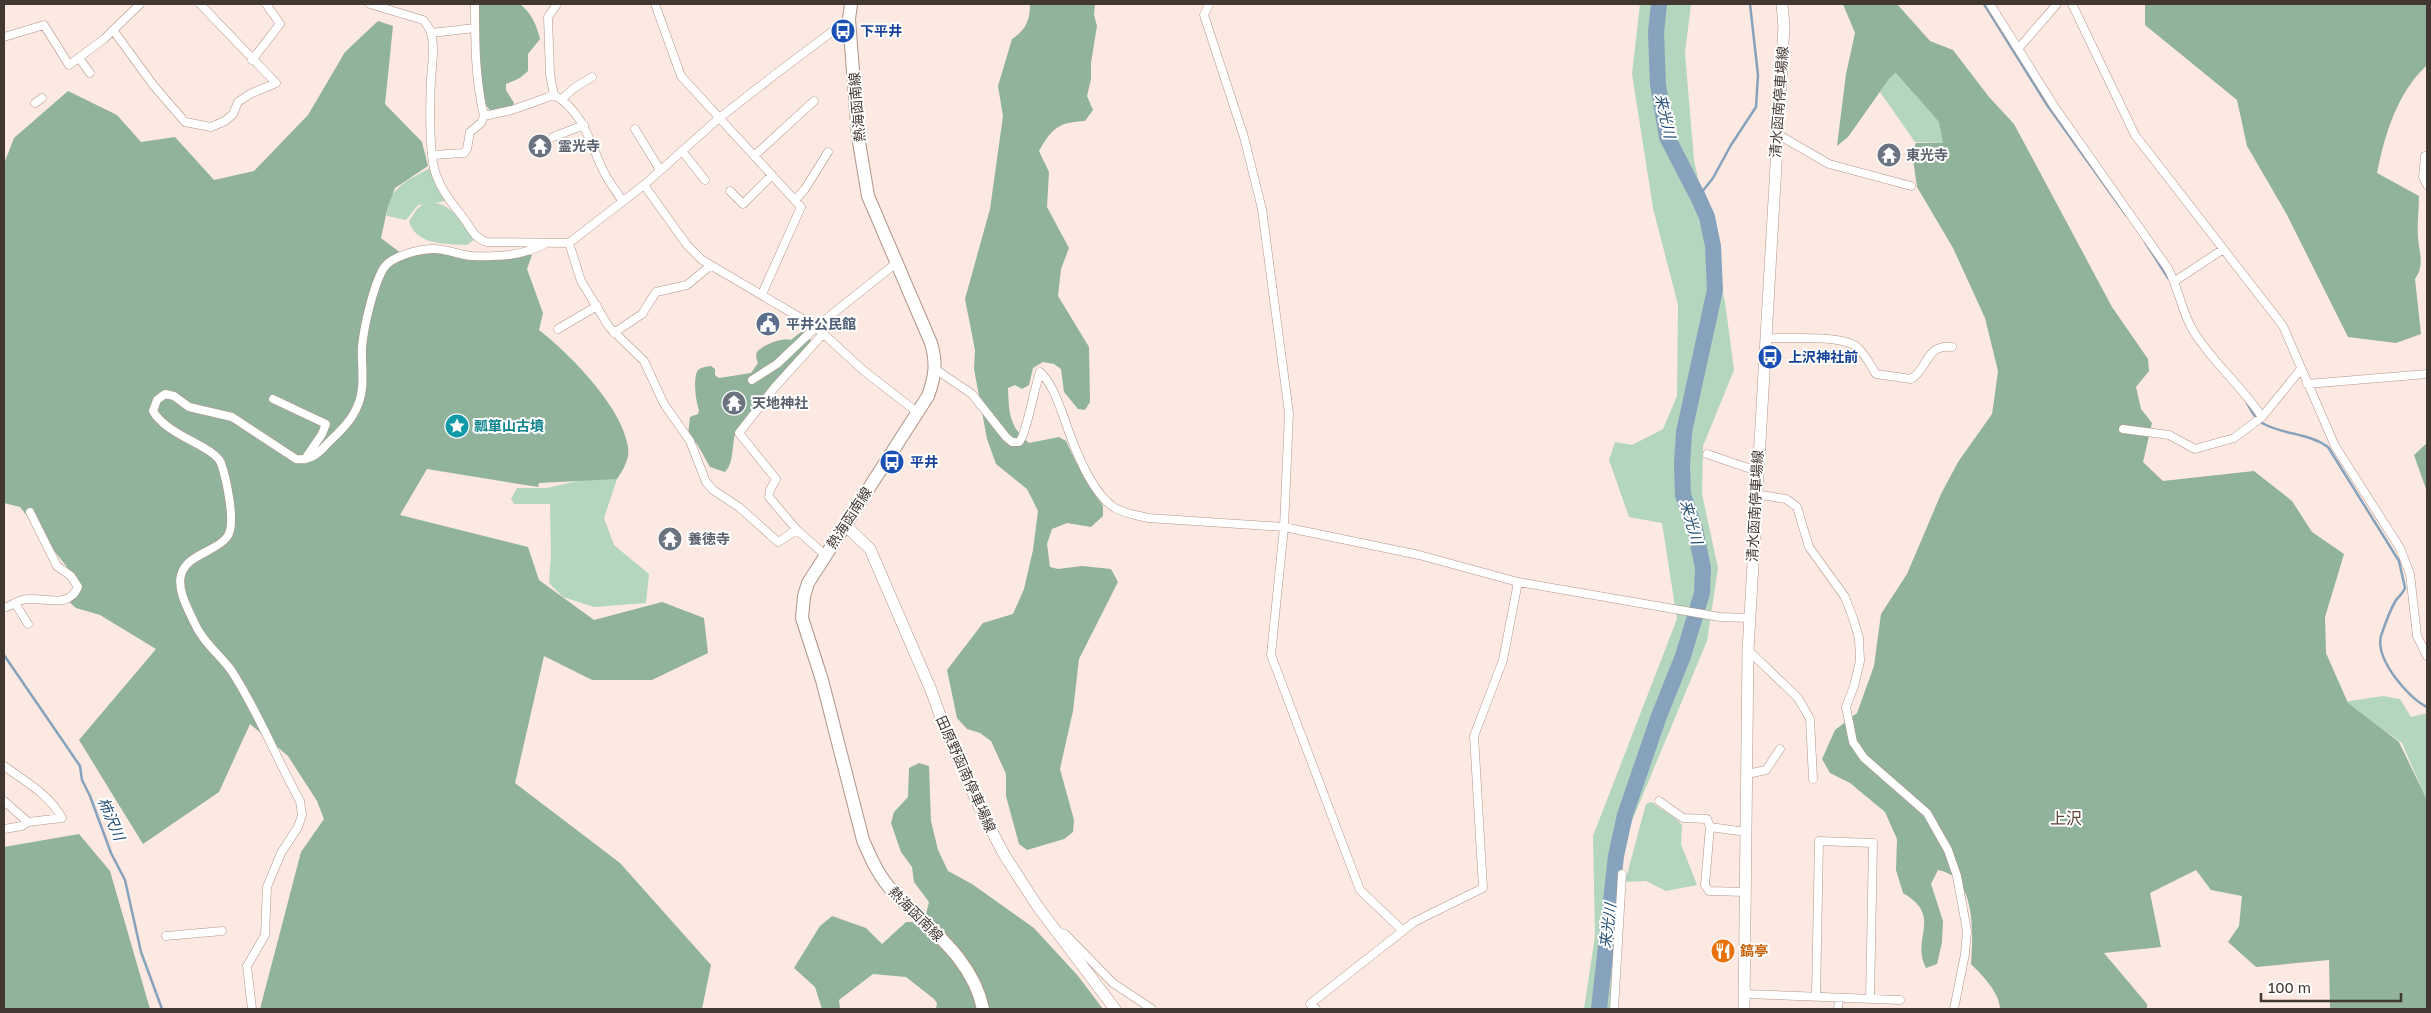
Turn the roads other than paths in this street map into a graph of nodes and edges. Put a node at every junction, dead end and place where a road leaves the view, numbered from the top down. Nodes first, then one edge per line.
1 (140, 4) edge
2 (200, 4) edge
3 (266, 4) edge
4 (370, 4) edge
5 (474, 4) edge
6 (557, 4) edge
7 (655, 4) edge
8 (851, 4) edge
9 (1208, 4) edge
10 (1782, 4) edge
11 (1990, 4) edge
12 (2057, 4) edge
13 (2072, 4) edge
14 (850, 18) junction
15 (475, 28) junction
16 (113, 30) junction
17 (431, 33) junction
18 (4, 37) edge
19 (2018, 49) junction
20 (79, 58) junction
21 (252, 60) junction
22 (90, 73) dead end
23 (592, 77) dead end
24 (554, 95) junction
25 (42, 98) dead end
26 (562, 99) junction
27 (814, 100) dead end
28 (34, 103) dead end
29 (484, 116) junction
30 (718, 119) junction
31 (584, 125) junction
32 (635, 129) dead end
33 (1777, 134) junction
34 (553, 137) dead end
35 (682, 151) junction
36 (828, 152) dead end
37 (432, 155) junction
38 (754, 156) junction
39 (2427, 156) edge
40 (660, 170) junction
41 (772, 175) junction
42 (705, 180) dead end
43 (644, 185) junction
44 (2427, 185) edge
45 (1911, 186) dead end
46 (730, 191) dead end
47 (795, 200) junction
48 (622, 201) junction
49 (546, 243) junction
50 (569, 243) junction
51 (2222, 250) junction
52 (895, 264) junction
53 (710, 266) junction
54 (2175, 280) junction
55 (762, 294) junction
56 (597, 306) junction
57 (816, 328) junction
58 (558, 329) dead end
59 (614, 333) junction
60 (823, 334) junction
61 (1765, 338) junction
62 (1952, 347) dead end
63 (935, 369) junction
64 (2301, 369) junction
65 (2427, 374) edge
66 (752, 380) dead end
67 (2307, 384) junction
68 (273, 399) dead end
69 (917, 412) junction
70 (2262, 417) junction
71 (2123, 429) dead end
72 (1707, 454) dead end
73 (305, 460) junction
74 (1757, 471) junction
75 (1755, 494) junction
76 (30, 512) dead end
77 (844, 525) junction
78 (1284, 527) junction
79 (797, 530) junction
80 (825, 554) junction
81 (1518, 582) junction
82 (15, 603) junction
83 (4, 608) edge
84 (1750, 618) junction
85 (28, 624) dead end
86 (1748, 650) junction
87 (2427, 656) edge
88 (1780, 749) dead end
89 (4, 766) edge
90 (1747, 774) junction
91 (1813, 779) dead end
92 (4, 801) edge
93 (1658, 801) dead end
94 (28, 822) junction
95 (1710, 827) junction
96 (4, 829) edge
97 (1746, 832) junction
98 (1622, 874) dead end
99 (1746, 892) junction
100 (222, 931) dead end
101 (1403, 931) junction
102 (1057, 932) junction
103 (166, 936) dead end
104 (1745, 994) junction
105 (1816, 996) junction
106 (1839, 998) junction
107 (1870, 998) junction
108 (1900, 1000) dead end
109 (252, 1009) edge
110 (983, 1009) edge
111 (1115, 1009) edge
112 (1152, 1009) edge
113 (1316, 1009) edge
114 (1614, 1009) edge
115 (1744, 1009) edge
116 (1838, 1009) edge
117 (1954, 1009) edge

1 - 16 street
2 - 21 street
3 - 21 street
4 - 17 street
5 - 15 street
6 - 24 street
7 - 30 street
8 - 14 main road, 熱海函南線
9 - 78 street
10 - 33 main road, 清水函南停車場線
11 - 19 street
12 - 19 street
13 - 51 street
14 - 30 street
14 - 52 main road, 熱海函南線
15 - 17 street
15 - 29 street
16 - 20 street
16 - 21 street
17 - 37 street
18 - 20 street
19 - 54 street
20 - 22 street
23 - 26 street
24 - 26 street
24 - 29 street
25 - 28 street
26 - 31 street
27 - 38 street
29 - 37 street
30 - 35 street
30 - 38 street
31 - 34 street
31 - 48 street
32 - 40 street
33 - 45 street
33 - 61 main road, 清水函南停車場線
35 - 40 street
35 - 42 street
36 - 47 street
37 - 49 street
38 - 41 street
39 - 44 street
40 - 43 street
41 - 46 street
41 - 47 street
43 - 48 street
43 - 53 street
47 - 55 street
48 - 50 street
49 - 50 street
49 - 73 street
50 - 56 street
51 - 54 street
51 - 64 street
52 - 57 street
52 - 63 main road, 熱海函南線
53 - 55 street
53 - 59 street
54 - 70 street
55 - 57 street
56 - 58 street
56 - 59 street
57 - 60 street
57 - 66 street
59 - 79 street
60 - 69 street
60 - 79 street
61 - 62 street
61 - 74 main road, 清水函南停車場線
63 - 69 main road, 熱海函南線
63 - 78 street
64 - 67 street
64 - 70 street
65 - 67 street
67 - 87 street
68 - 73 street
69 - 77 main road, 熱海函南線
70 - 71 street
72 - 74 street
73 - 109 street
74 - 75 main road, 清水函南停車場線
75 - 84 main road, 清水函南停車場線
75 - 117 street
76 - 82 street
77 - 80 main road, 熱海函南線
77 - 102 main road, 田原野函南停車場線
78 - 81 street
78 - 101 street
79 - 80 street
80 - 110 main road, 熱海函南線
81 - 84 street
81 - 101 street
82 - 83 street
82 - 85 street
84 - 86 main road, 清水函南停車場線
86 - 90 main road, 清水函南停車場線
86 - 91 street
88 - 90 street
89 - 94 street
90 - 97 main road, 清水函南停車場線
92 - 94 street
93 - 95 street
94 - 96 street
95 - 97 street
95 - 99 street
97 - 99 main road, 清水函南停車場線
98 - 114 street
99 - 104 main road, 清水函南停車場線
100 - 103 street
101 - 113 street
102 - 111 main road, 田原野函南停車場線
102 - 112 street
104 - 105 street
104 - 115 main road, 清水函南停車場線
105 - 106 street
105 - 107 street
106 - 107 street
106 - 116 street
107 - 108 street

